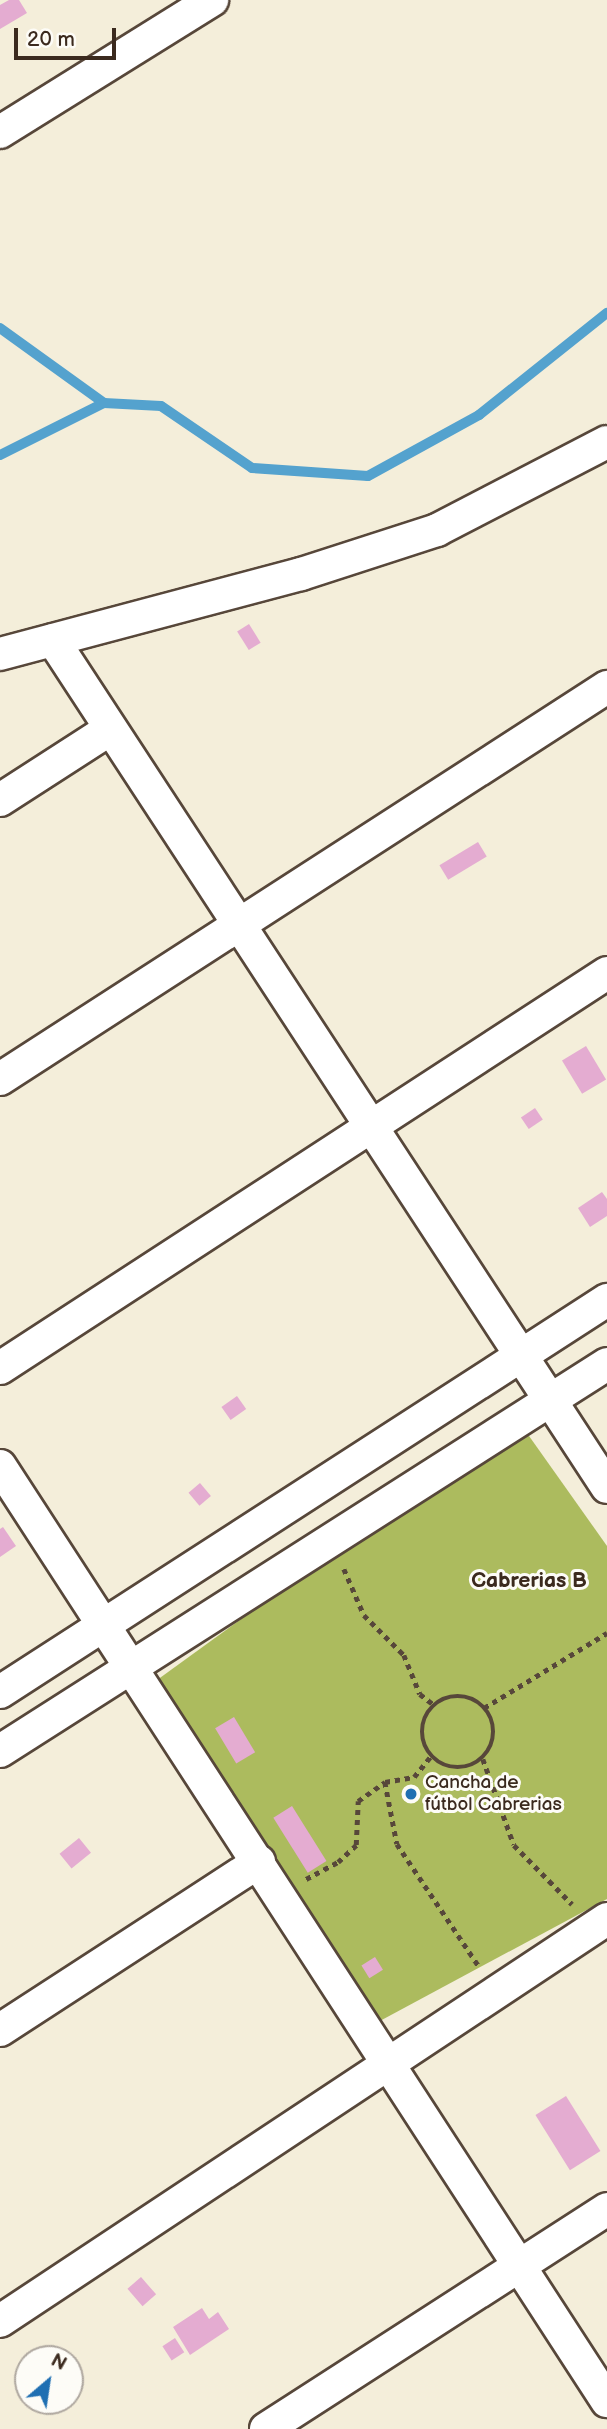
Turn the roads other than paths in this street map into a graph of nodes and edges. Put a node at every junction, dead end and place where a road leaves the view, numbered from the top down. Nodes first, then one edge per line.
1 (212, 0) edge
2 (0, 132) edge
3 (607, 442) edge
4 (53, 640) junction
5 (0, 654) edge
6 (607, 687) edge
7 (110, 729) junction
8 (0, 800) edge
9 (236, 926) junction
10 (607, 973) edge
11 (0, 1079) edge
12 (370, 1126) junction
13 (607, 1300) edge
14 (521, 1355) junction
15 (607, 1364) edge
16 (0, 1368) edge
17 (548, 1399) junction
18 (0, 1466) edge
19 (607, 1487) edge
20 (105, 1624) junction
21 (131, 1665) junction
22 (0, 1692) edge
23 (0, 1751) edge
24 (259, 1862) junction
25 (598, 1925) edge
26 (0, 2030) edge
27 (388, 2066) junction
28 (607, 2209) edge
29 (521, 2265) junction
30 (0, 2321) edge
31 (607, 2401) edge
32 (266, 2429) edge

1 - 2 street
3 - 4 street
4 - 5 street
4 - 7 street
6 - 9 street
7 - 8 street
7 - 9 street
9 - 11 street
9 - 12 street
10 - 12 street
12 - 14 street
12 - 16 street
13 - 14 street
14 - 17 street
14 - 20 street
15 - 17 street
17 - 19 street
17 - 21 street
18 - 20 street
20 - 21 street
20 - 22 street
21 - 23 street
21 - 24 street
24 - 26 street
24 - 27 street
25 - 27 street
27 - 29 street
27 - 30 street
28 - 29 street
29 - 31 street
29 - 32 street

